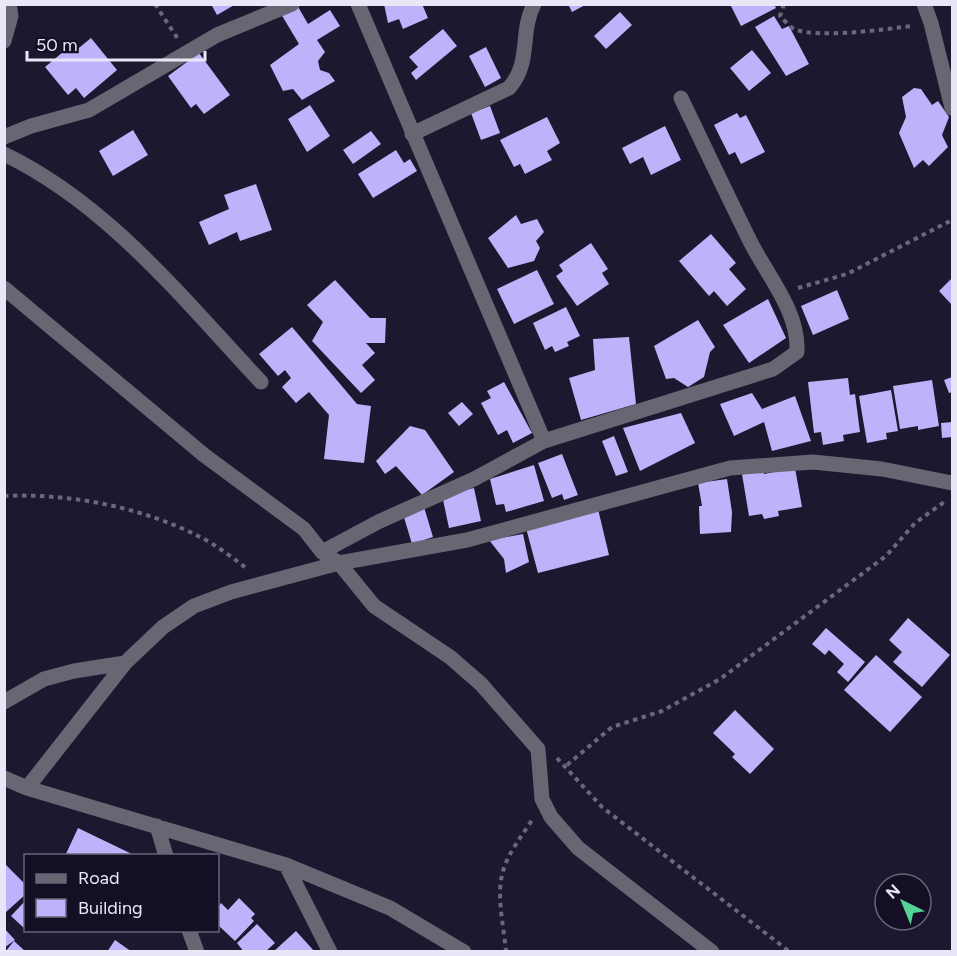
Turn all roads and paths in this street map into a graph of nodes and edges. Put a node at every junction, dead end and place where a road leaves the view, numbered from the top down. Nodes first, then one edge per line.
1 (9, 4) edge
2 (155, 4) edge
3 (292, 4) edge
4 (534, 4) edge
5 (784, 4) edge
6 (924, 4) edge
7 (360, 5) edge
8 (931, 23) junction
9 (4, 41) edge
10 (188, 53) junction
11 (681, 98) dead end
12 (952, 108) edge
13 (412, 134) junction
14 (4, 137) edge
15 (4, 154) edge
16 (952, 220) edge
17 (4, 288) edge
18 (780, 293) junction
19 (261, 382) dead end
20 (544, 441) junction
21 (952, 483) edge
22 (4, 496) edge
23 (952, 497) edge
24 (322, 552) junction
25 (339, 563) junction
26 (266, 582) junction
27 (125, 663) junction
28 (4, 702) edge
29 (538, 749) junction
30 (567, 765) junction
31 (13, 786) edge
32 (542, 799) junction
33 (157, 826) junction
34 (166, 854) edge
35 (286, 865) junction
36 (189, 932) edge
37 (193, 950) edge
38 (330, 951) edge
39 (464, 951) edge
40 (506, 951) edge
41 (712, 951) edge
42 (790, 951) edge

1 - 9 street
2 - 10 path
3 - 10 street
4 - 13 street
5 - 8 path
6 - 8 street
7 - 13 street
8 - 12 street
10 - 14 street
11 - 18 street
13 - 20 street
15 - 19 street
16 - 18 path
17 - 24 street
18 - 20 street
20 - 24 street
21 - 25 street
22 - 26 path
23 - 30 path
24 - 25 street
25 - 26 street
25 - 29 street
26 - 27 street
27 - 28 street
27 - 31 street
29 - 30 path
29 - 32 street
30 - 42 path
31 - 33 street
32 - 40 path
32 - 41 street
33 - 34 street
33 - 35 street
35 - 38 street
35 - 39 street
36 - 37 street

